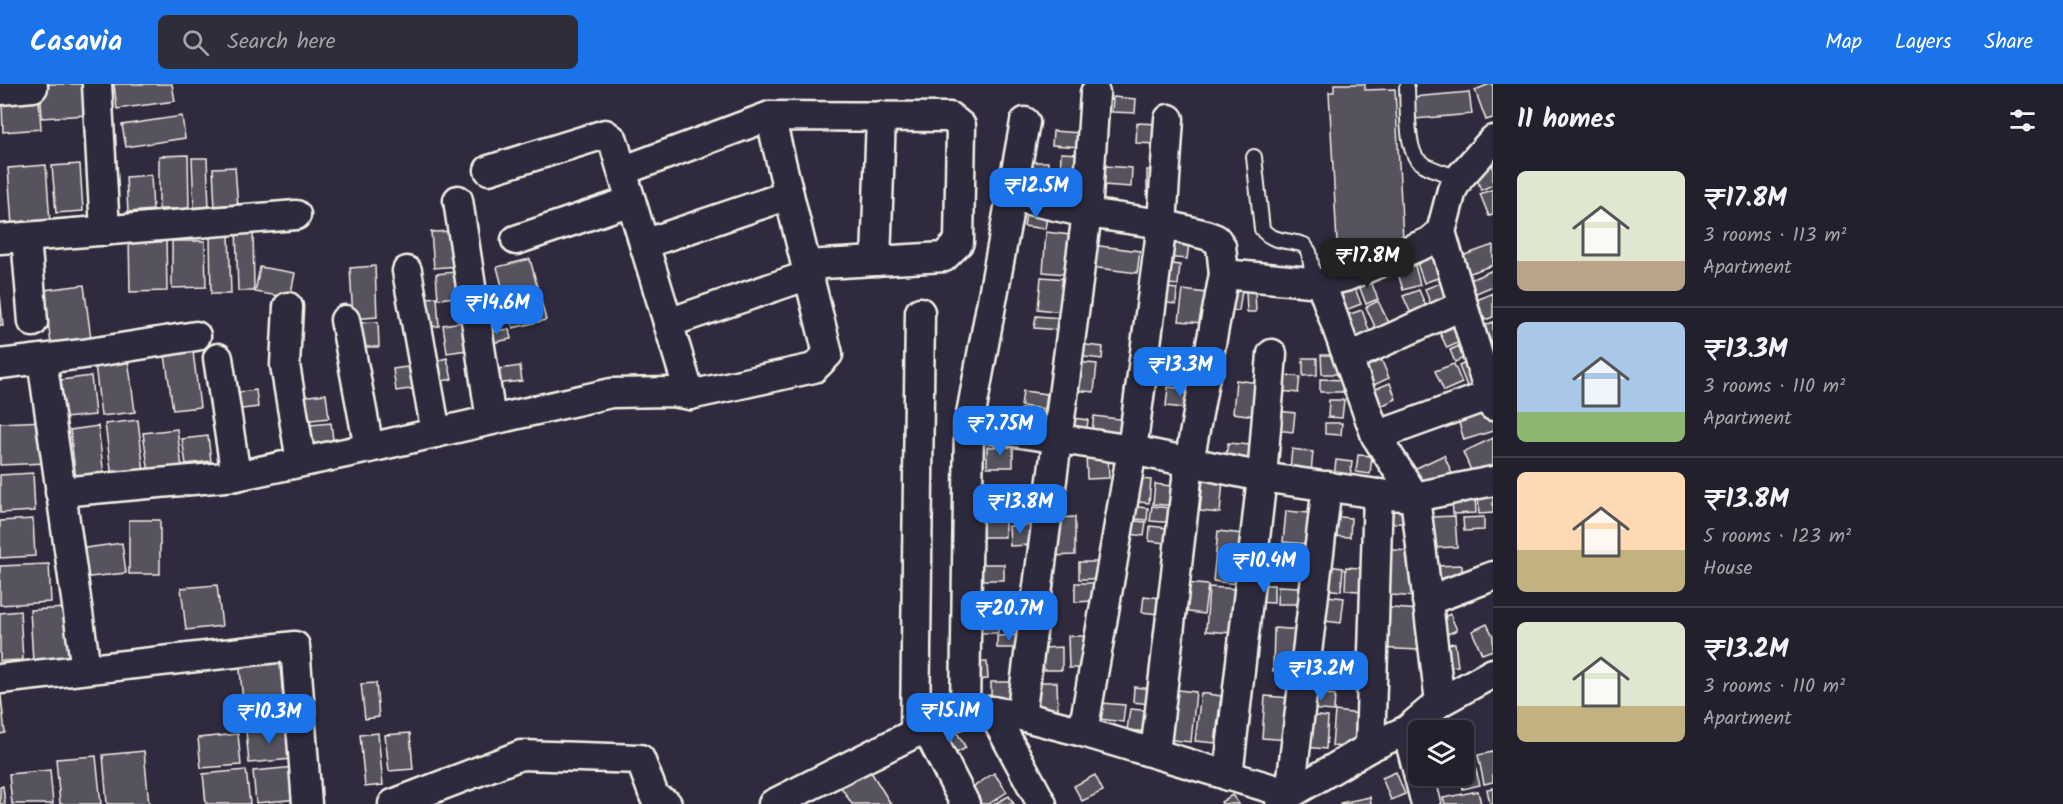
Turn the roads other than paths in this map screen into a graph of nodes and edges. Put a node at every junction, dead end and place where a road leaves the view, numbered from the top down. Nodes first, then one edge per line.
1 (97, 84) edge
2 (33, 87) dead end
3 (1407, 88) dead end
4 (0, 90) edge
5 (1095, 93) dead end
6 (770, 116) junction
7 (881, 116) junction
8 (1169, 119) dead end
9 (1025, 122) dead end
10 (1493, 140) edge
11 (1254, 157) dead end
12 (489, 170) dead end
13 (622, 171) junction
14 (1459, 178) junction
15 (789, 195) junction
16 (1011, 196) junction
17 (458, 200) dead end
18 (631, 201) junction
19 (1087, 213) junction
20 (296, 215) dead end
21 (1162, 224) junction
22 (105, 231) junction
23 (1441, 232) junction
24 (13, 238) edge
25 (516, 240) dead end
26 (644, 244) junction
27 (876, 261) junction
28 (807, 270) junction
29 (407, 272) dead end
30 (1224, 274) junction
31 (1317, 283) junction
32 (1463, 305) junction
33 (288, 307) dead end
34 (920, 312) dead end
35 (345, 320) dead end
36 (33, 322) dead end
37 (668, 323) junction
38 (196, 336) dead end
39 (1272, 354) dead end
40 (218, 358) dead end
41 (1348, 358) junction
42 (42, 359) junction
43 (0, 364) edge
44 (690, 395) junction
45 (1492, 398) edge
46 (491, 420) junction
47 (969, 425) junction
48 (436, 433) junction
49 (1376, 436) junction
50 (1056, 440) junction
51 (369, 448) junction
52 (1132, 450) junction
53 (301, 461) junction
54 (1189, 462) junction
55 (236, 476) junction
56 (1262, 477) junction
57 (1493, 481) edge
58 (1326, 486) junction
59 (60, 492) junction
60 (1378, 494) junction
61 (1415, 497) junction
62 (1493, 576) edge
63 (1428, 601) junction
64 (86, 669) junction
65 (1493, 672) edge
66 (0, 679) edge
67 (1440, 702) junction
68 (979, 712) junction
69 (1021, 716) junction
70 (921, 730) junction
71 (1407, 730) junction
72 (1083, 732) junction
73 (1370, 747) junction
74 (1155, 753) junction
75 (1228, 776) junction
76 (1282, 799) edge
77 (654, 802) edge
78 (307, 804) edge
79 (393, 804) edge
80 (772, 804) edge
81 (965, 804) edge
82 (1042, 804) edge
83 (1426, 804) edge

1 - 22 street
2 - 4 street
3 - 14 lane
5 - 19 street
6 - 7 street
6 - 13 street
6 - 15 street
7 - 27 street
7 - 27 street
8 - 21 street
9 - 16 street
10 - 14 street
11 - 31 lane
12 - 13 street
13 - 18 street
14 - 23 street
15 - 26 street
15 - 28 street
16 - 19 street
16 - 47 street
17 - 46 street
18 - 25 street
18 - 26 street
19 - 21 street
19 - 50 street
20 - 22 street
21 - 30 street
21 - 52 street
22 - 24 street
23 - 31 street
23 - 32 street
24 - 36 street
26 - 37 street
27 - 28 street
28 - 37 street
28 - 44 street
29 - 48 street
30 - 31 street
30 - 54 street
31 - 41 street
32 - 41 street
32 - 45 street
33 - 53 street
34 - 70 street
35 - 51 street
37 - 44 street
38 - 42 street
39 - 56 street
40 - 55 street
41 - 49 street
42 - 43 street
42 - 59 street
44 - 46 street
45 - 49 street
46 - 48 street
47 - 50 street
47 - 68 street
48 - 51 street
49 - 61 street
50 - 52 street
50 - 69 street
51 - 53 street
52 - 54 street
52 - 72 street
53 - 55 street
54 - 56 street
54 - 74 street
55 - 59 street
56 - 58 street
56 - 75 street
57 - 61 street
58 - 60 street
58 - 76 street
59 - 64 street
60 - 61 street
60 - 73 street
61 - 63 street
62 - 63 street
63 - 67 street
64 - 66 street
64 - 78 street
65 - 67 street
67 - 71 street
68 - 69 street
68 - 70 street
68 - 82 street
69 - 72 street
70 - 80 street
70 - 81 street
71 - 73 street
71 - 83 street
72 - 74 street
73 - 76 street
74 - 75 street
75 - 76 street
77 - 79 street

